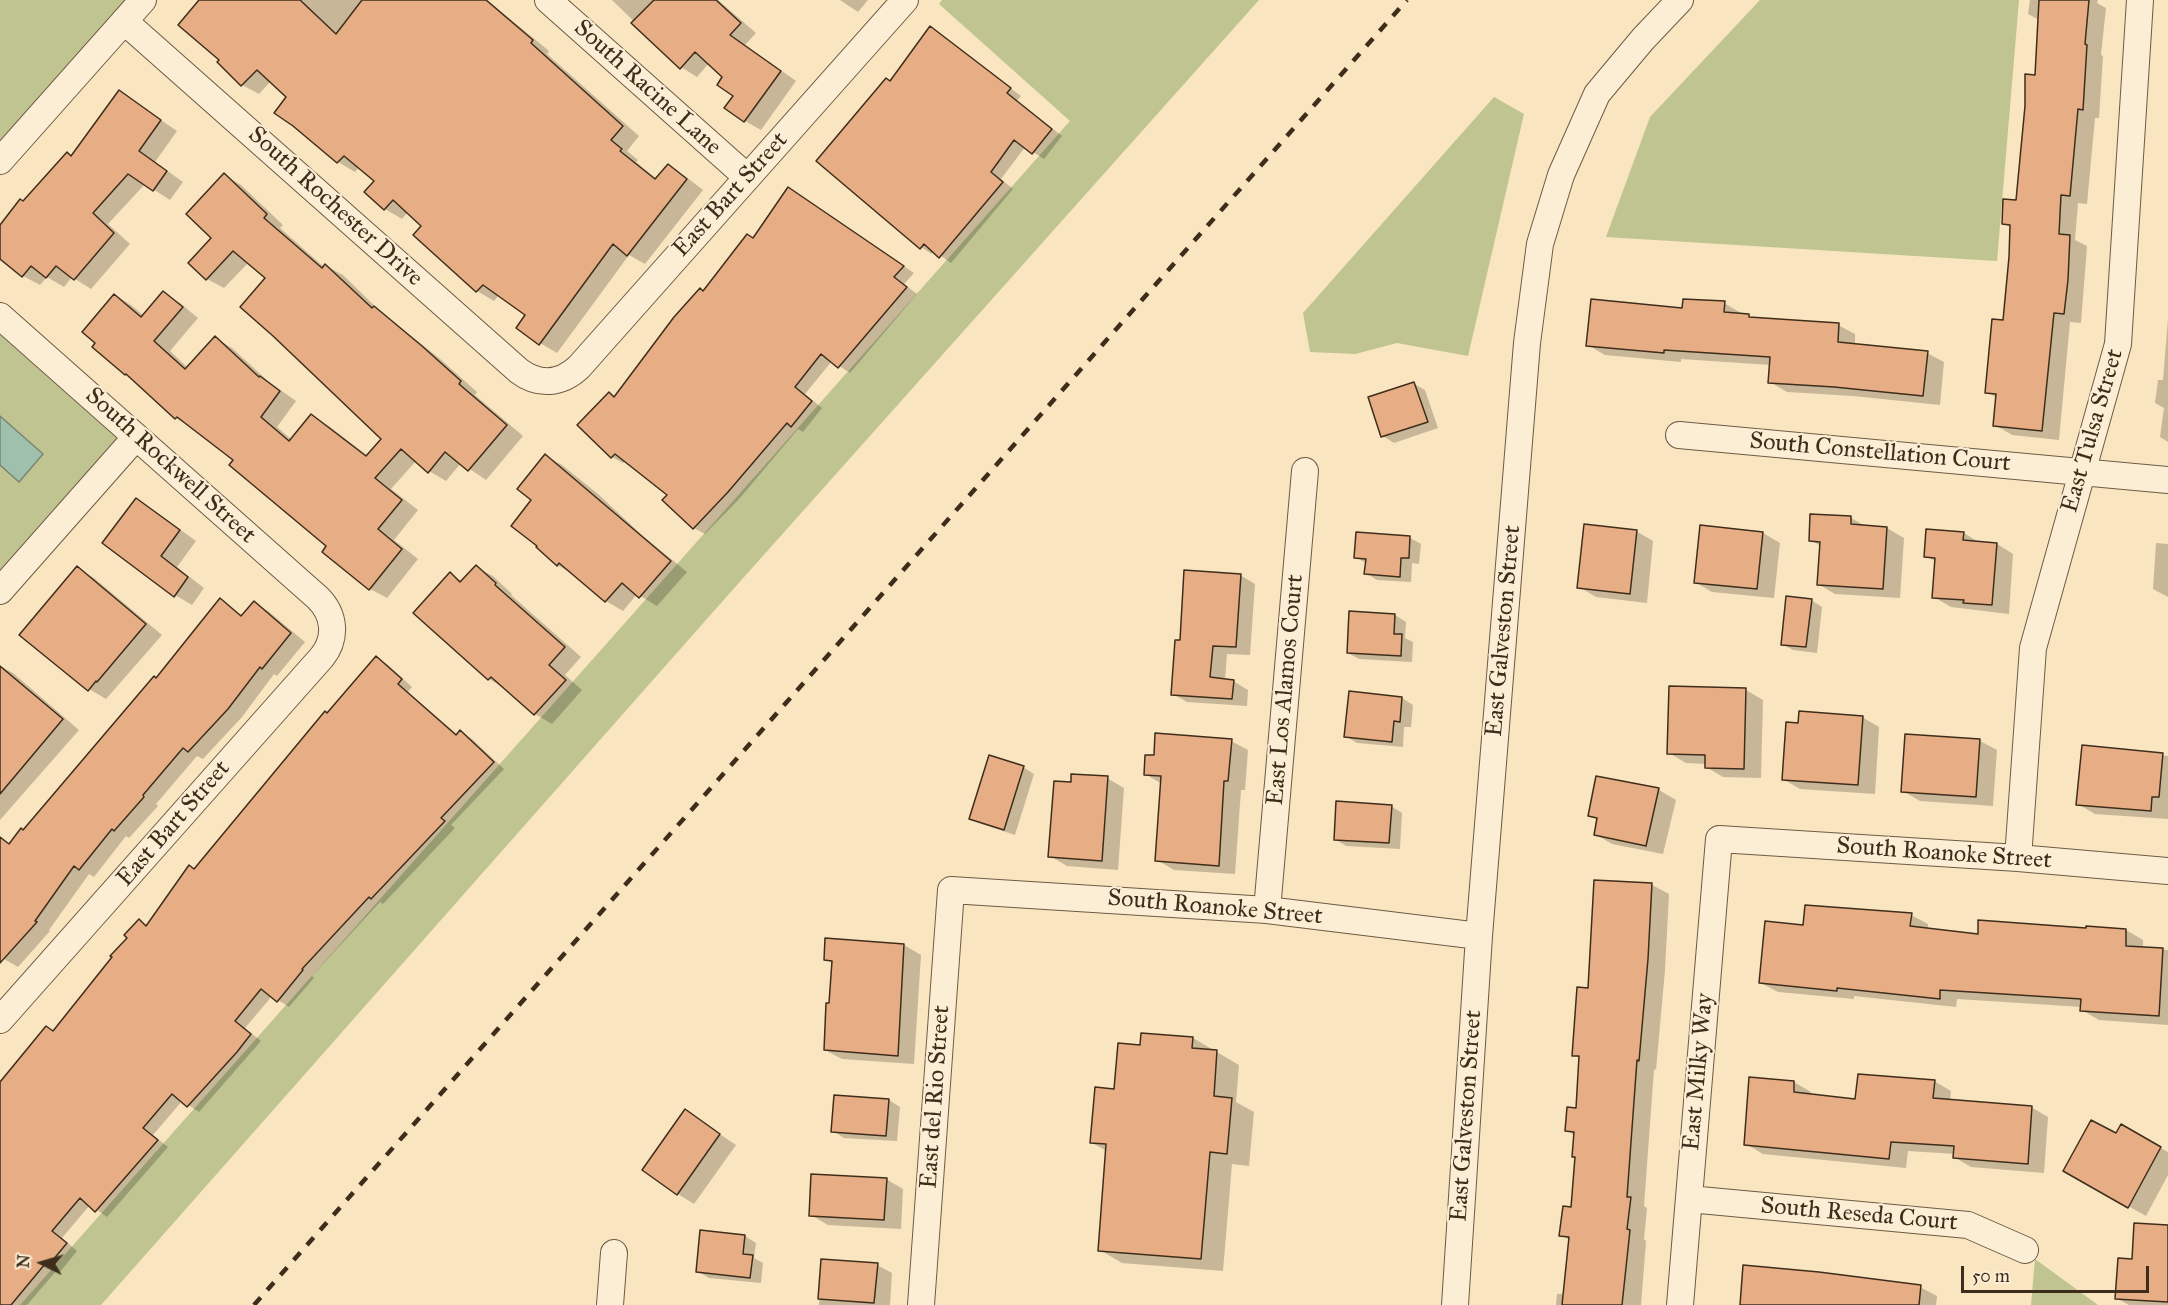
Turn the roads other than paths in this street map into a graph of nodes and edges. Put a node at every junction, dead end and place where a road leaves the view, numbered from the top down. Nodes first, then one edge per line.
1 (143, 0) edge
2 (548, 0) edge
3 (905, 0) edge
4 (1680, 0) edge
5 (2140, 0) edge
6 (124, 21) junction
7 (0, 161) edge
8 (747, 177) junction
9 (0, 316) edge
10 (552, 381) joint
11 (1679, 435) dead end
12 (136, 437) junction
13 (1305, 471) dead end
14 (2081, 472) junction
15 (2168, 480) edge
16 (0, 591) edge
17 (332, 622) joint
18 (1719, 839) joint
19 (2018, 858) junction
20 (2168, 871) edge
21 (951, 890) joint
22 (1267, 910) junction
23 (1479, 936) junction
24 (0, 1020) edge
25 (1689, 1199) junction
26 (2025, 1250) dead end
27 (614, 1253) dead end
28 (610, 1305) edge
29 (921, 1305) edge
30 (1455, 1305) edge
31 (1680, 1305) edge

1 - 6 street
2 - 8 street, South Racine Lane
3 - 8 street, East Bart Street
4 - 23 street, East Galveston Street
5 - 14 street, East Tulsa Street
6 - 7 street
6 - 10 street, South Rochester Drive
8 - 10 street, East Bart Street
9 - 12 street, South Rockwell Street
11 - 14 street, South Constellation Court
12 - 16 street
12 - 17 street, South Rockwell Street
13 - 22 street, East Los Alamos Court
14 - 15 street, South Constellation Court
14 - 19 street, East Tulsa Street
17 - 24 street, East Bart Street
18 - 19 street, South Roanoke Street
18 - 25 street, East Milky Way
19 - 20 street, South Roanoke Street
21 - 22 street, South Roanoke Street
21 - 29 street, East del Rio Street
22 - 23 street, South Roanoke Street
23 - 30 street, East Galveston Street
25 - 26 street, South Reseda Court
25 - 31 street, East Milky Way
27 - 28 street

